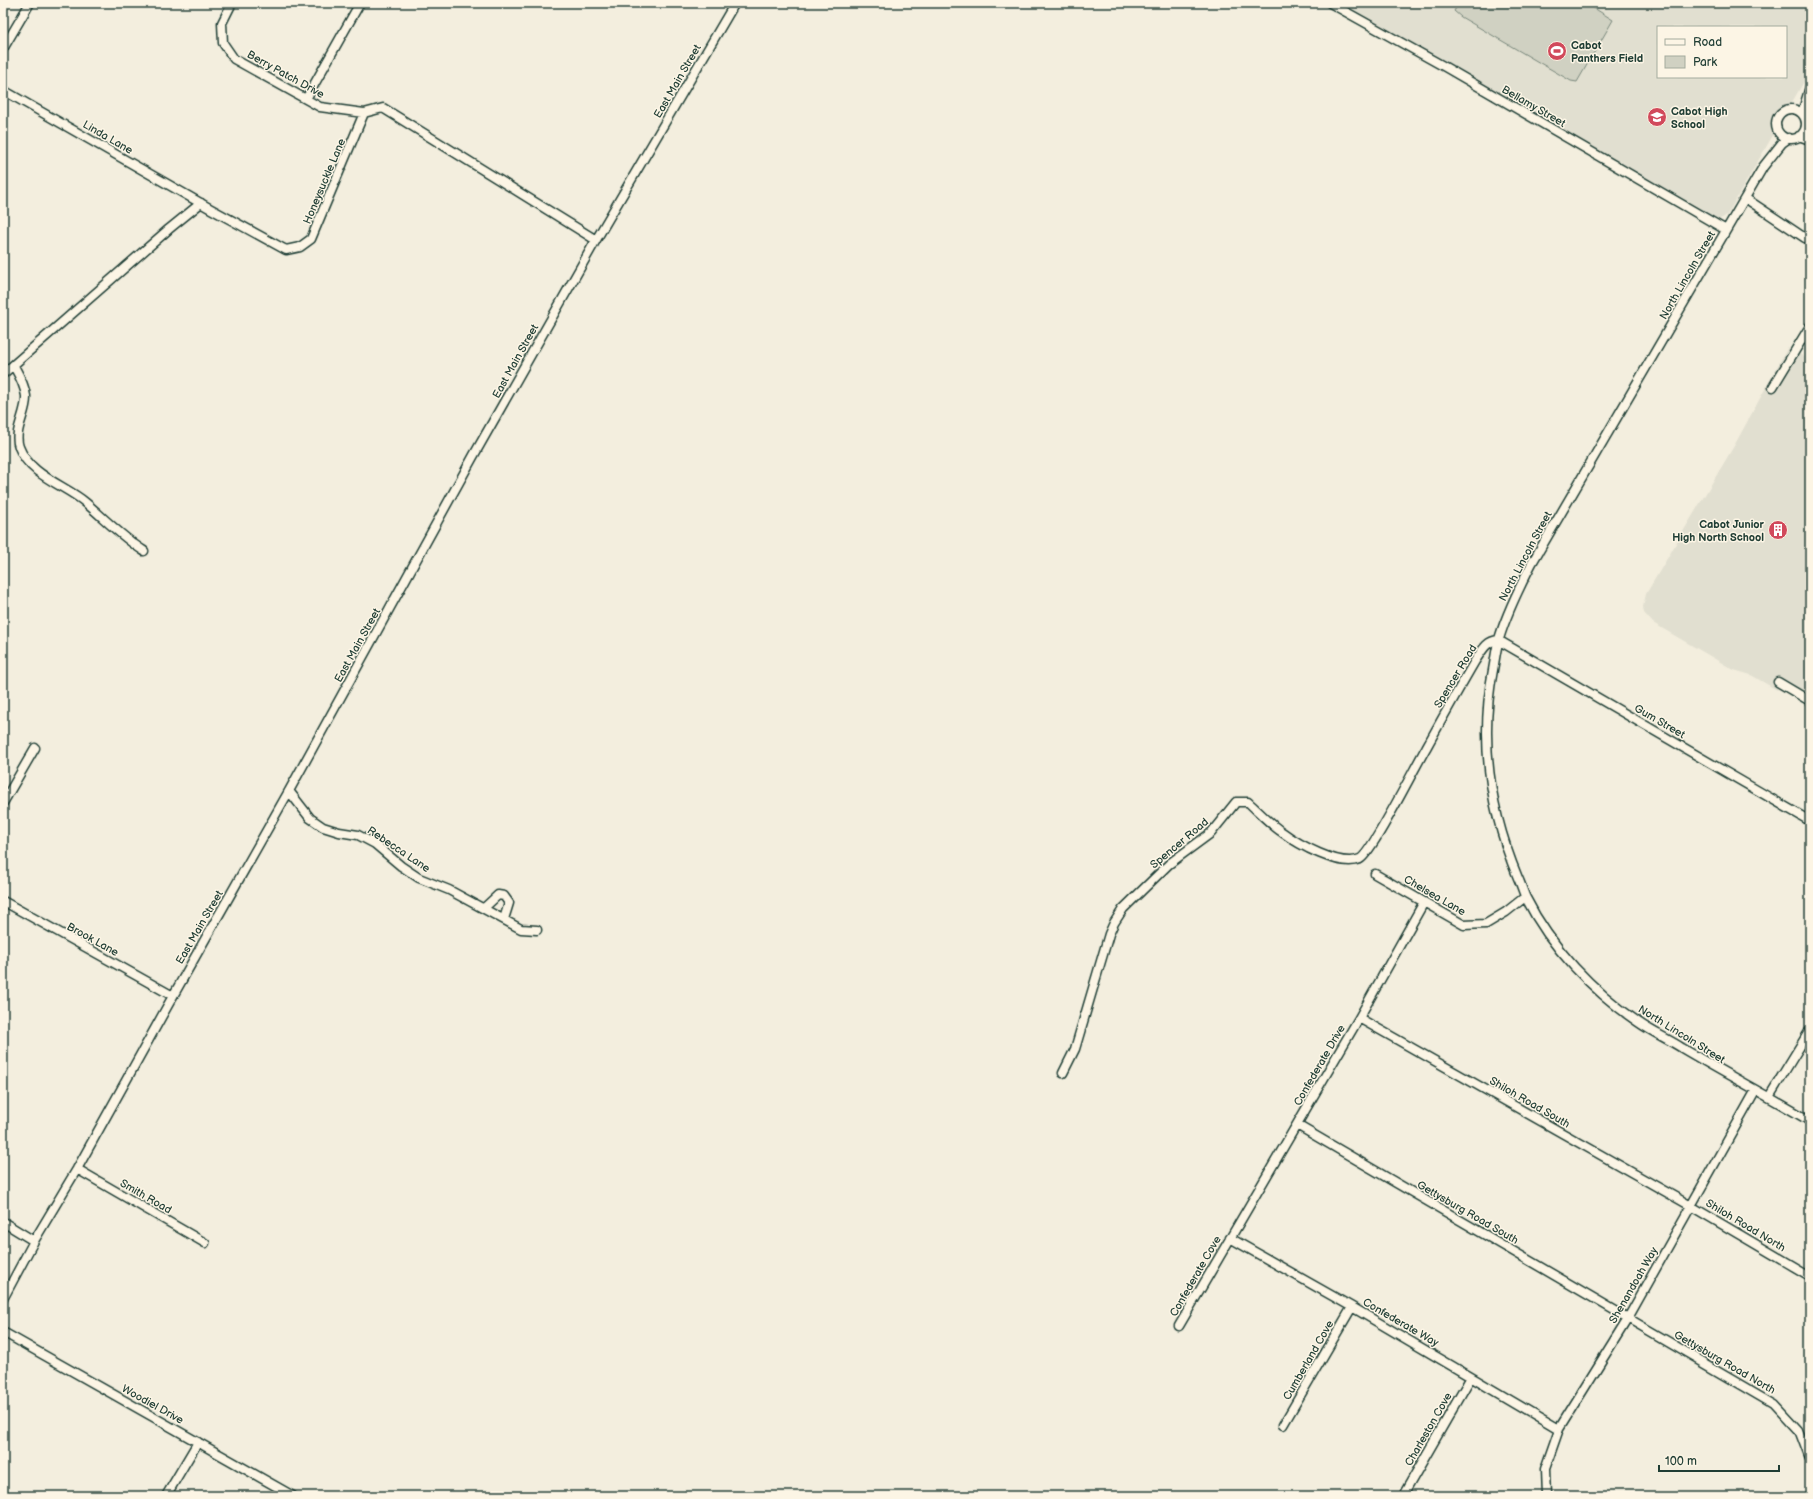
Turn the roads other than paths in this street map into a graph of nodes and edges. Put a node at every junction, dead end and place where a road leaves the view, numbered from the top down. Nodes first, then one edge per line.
1 (30, 3) edge
2 (232, 3) edge
3 (360, 3) edge
4 (735, 3) edge
5 (1330, 3) edge
6 (3, 49) edge
7 (1809, 88) edge
8 (3, 90) edge
9 (306, 99) junction
10 (1798, 111) junction
11 (364, 113) junction
12 (1808, 126) edge
13 (1780, 134) junction
14 (1799, 136) junction
15 (1789, 138) junction
16 (1810, 140) edge
17 (1762, 167) junction
18 (1745, 198) junction
19 (201, 204) junction
20 (1726, 230) junction
21 (1805, 238) dead end
22 (596, 240) junction
23 (1810, 326) edge
24 (14, 366) junction
25 (3, 374) edge
26 (1773, 387) dead end
27 (144, 551) dead end
28 (1498, 640) junction
29 (1778, 682) dead end
30 (1810, 701) edge
31 (35, 748) dead end
32 (289, 792) junction
33 (3, 803) edge
34 (1810, 821) edge
35 (1375, 874) dead end
36 (1525, 897) junction
37 (3, 901) edge
38 (1424, 902) junction
39 (484, 908) junction
40 (504, 919) junction
41 (537, 930) dead end
42 (173, 996) junction
43 (1359, 1018) junction
44 (1810, 1030) edge
45 (1064, 1073) dead end
46 (1756, 1090) junction
47 (1769, 1097) junction
48 (1810, 1121) edge
49 (1297, 1125) junction
50 (77, 1169) junction
51 (1691, 1206) junction
52 (3, 1222) edge
53 (1230, 1238) junction
54 (34, 1240) junction
55 (205, 1243) dead end
56 (1810, 1276) edge
57 (3, 1299) edge
58 (1352, 1307) junction
59 (1628, 1318) junction
60 (1179, 1326) dead end
61 (3, 1332) edge
62 (1471, 1377) junction
63 (1283, 1425) dead end
64 (1559, 1428) junction
65 (198, 1442) junction
66 (1810, 1459) edge
67 (1405, 1492) dead end
68 (166, 1496) edge
69 (293, 1496) edge
70 (1546, 1496) edge

1 - 6 street
2 - 9 street, Berry Patch Drive
3 - 9 street
4 - 22 street, East Main Street
5 - 20 street, Bellamy Street
7 - 10 street
8 - 19 street, Linda Lane
9 - 11 street, Berry Patch Drive
10 - 12 street
10 - 13 street
11 - 19 street, Honeysuckle Lane
11 - 22 street
12 - 14 street
13 - 15 street
13 - 17 street, North Lincoln Street
14 - 15 street
14 - 16 street
15 - 17 street, North Lincoln Street
17 - 18 street, North Lincoln Street
18 - 20 street, North Lincoln Street
18 - 21 street
19 - 24 street
20 - 28 street, North Lincoln Street
22 - 32 street, East Main Street
23 - 26 street
24 - 25 street
24 - 27 street
28 - 34 street, Gum Street
28 - 36 street, North Lincoln Street
28 - 45 street, Spencer Road
29 - 30 street
31 - 33 street
32 - 39 street, Rebecca Lane
32 - 42 street, East Main Street
35 - 38 street, Chelsea Lane
36 - 38 street, Chelsea Lane
36 - 46 street, North Lincoln Street
37 - 42 street, Brook Lane
38 - 43 street, Confederate Drive
39 - 40 street, Rebecca Lane
39 - 40 street
40 - 41 street, Rebecca Lane
42 - 50 street, East Main Street
43 - 49 street, Confederate Drive
43 - 51 street, Shiloh Road South
44 - 47 street
46 - 47 street, North Lincoln Street
46 - 51 street, Shenandoah Way
47 - 48 street, North Lincoln Street
49 - 53 street, Confederate Drive
49 - 59 street, Gettysburg Road South
50 - 54 street, East Main Street
50 - 55 street, Smith Road
51 - 56 street, Shiloh Road North
51 - 59 street, Shenandoah Way
52 - 54 street
53 - 58 street, Confederate Way
53 - 60 street, Confederate Cove
54 - 57 street, East Main Street
58 - 62 street, Confederate Way
58 - 63 street, Cumberland Cove
59 - 64 street, Shenandoah Way
59 - 66 street, Gettysburg Road North
61 - 65 street, Woodiel Drive
62 - 64 street, Confederate Way
62 - 67 street, Charleston Cove
64 - 70 street, Shenandoah Way
65 - 68 street
65 - 69 street, Woodiel Drive

